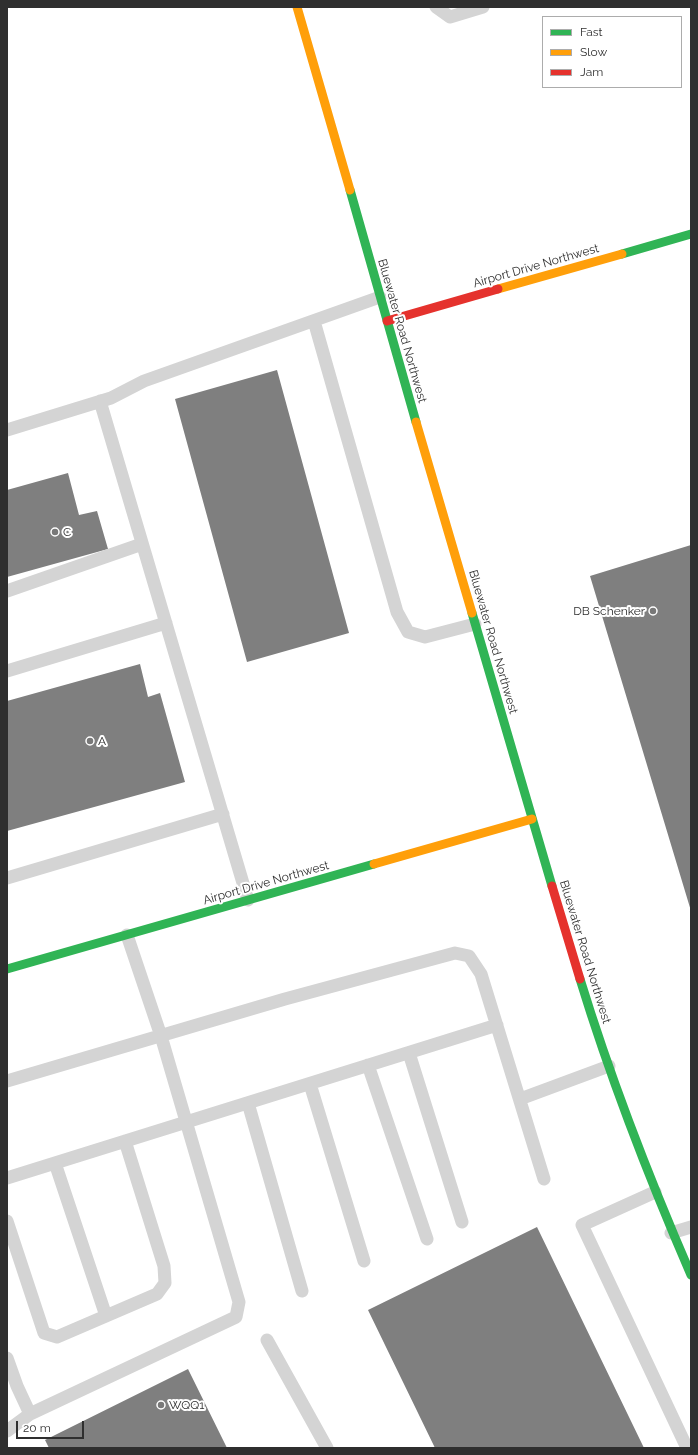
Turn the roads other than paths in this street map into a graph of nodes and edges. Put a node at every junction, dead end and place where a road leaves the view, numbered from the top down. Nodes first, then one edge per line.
1 (297, 7) edge
2 (436, 7) edge
3 (483, 7) edge
4 (691, 234) edge
5 (380, 297) junction
6 (314, 321) junction
7 (387, 321) junction
8 (100, 401) junction
9 (7, 430) edge
10 (142, 544) junction
11 (7, 591) edge
12 (166, 622) junction
13 (475, 624) junction
14 (7, 671) edge
15 (223, 814) junction
16 (532, 819) junction
17 (7, 878) edge
18 (248, 900) junction
19 (127, 935) junction
20 (7, 969) edge
21 (497, 1025) junction
22 (161, 1036) junction
23 (409, 1053) junction
24 (368, 1065) junction
25 (609, 1066) junction
26 (7, 1081) edge
27 (310, 1084) junction
28 (520, 1099) junction
29 (248, 1103) junction
30 (186, 1122) junction
31 (125, 1141) junction
32 (55, 1163) junction
33 (7, 1178) edge
34 (544, 1179) dead end
35 (655, 1192) junction
36 (7, 1221) edge
37 (462, 1222) dead end
38 (691, 1227) edge
39 (671, 1233) junction
40 (427, 1239) dead end
41 (364, 1261) dead end
42 (691, 1275) edge
43 (302, 1291) dead end
44 (106, 1316) junction
45 (266, 1340) dead end
46 (7, 1358) edge
47 (30, 1414) junction
48 (7, 1431) edge
49 (327, 1448) edge
50 (687, 1448) edge

1 - 5 street, Bluewater Road Northwest
2 - 3 lane
4 - 7 street, Airport Drive Northwest
5 - 6 lane
5 - 7 street, Bluewater Road Northwest
6 - 8 lane
6 - 13 lane
7 - 13 street, Bluewater Road Northwest
8 - 9 lane
8 - 10 lane
10 - 11 lane
10 - 12 lane
12 - 14 lane
12 - 15 lane
13 - 16 street, Bluewater Road Northwest
15 - 17 lane
15 - 18 lane
16 - 18 street, Airport Drive Northwest
16 - 25 street, Bluewater Road Northwest
18 - 19 street, Airport Drive Northwest
19 - 20 street, Airport Drive Northwest
19 - 22 lane
21 - 22 lane
21 - 23 lane
21 - 28 lane
22 - 26 lane
22 - 30 lane
23 - 24 lane
23 - 37 lane
24 - 27 lane
24 - 40 lane
25 - 28 lane
25 - 35 street, Bluewater Road Northwest
27 - 29 lane
27 - 41 lane
28 - 34 lane
29 - 30 lane
29 - 43 lane
30 - 31 lane
30 - 47 lane
31 - 32 lane
31 - 44 lane
32 - 33 lane
32 - 44 lane
35 - 39 street, Bluewater Road Northwest
35 - 50 lane
36 - 44 lane
38 - 39 lane
39 - 42 street, Bluewater Road Northwest
45 - 49 lane
46 - 47 lane
47 - 48 lane

